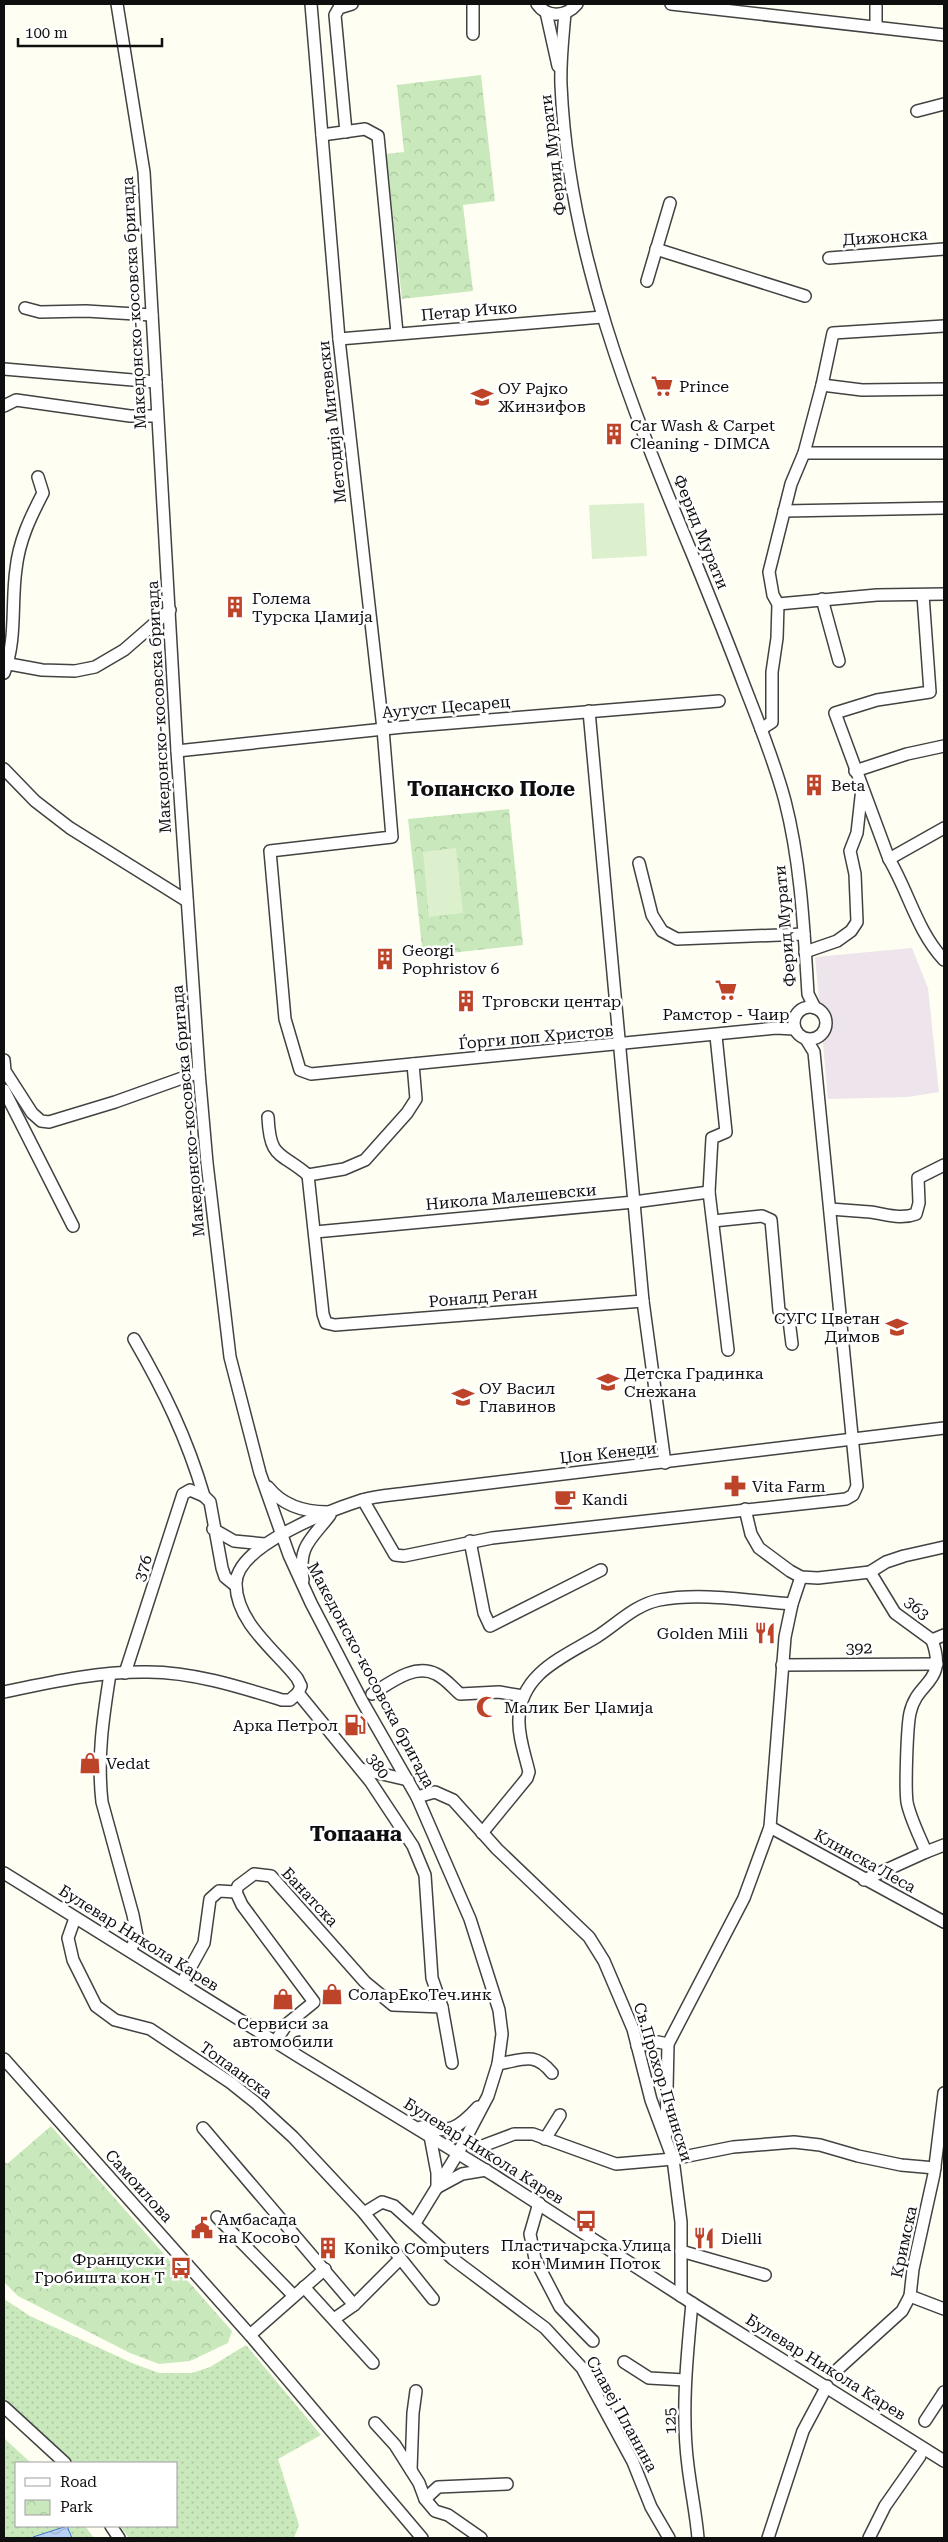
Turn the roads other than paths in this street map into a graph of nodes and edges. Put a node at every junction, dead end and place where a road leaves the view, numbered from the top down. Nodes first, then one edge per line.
1 (117, 4) edge
2 (311, 4) edge
3 (352, 4) edge
4 (472, 4) edge
5 (537, 4) edge
6 (577, 4) edge
7 (671, 4) edge
8 (876, 4) edge
9 (546, 12) junction
10 (565, 13) junction
11 (876, 27) junction
12 (473, 34) dead end
13 (944, 34) edge
14 (561, 83) junction
15 (944, 104) edge
16 (917, 111) dead end
17 (346, 132) junction
18 (322, 135) junction
19 (670, 203) dead end
20 (944, 249) edge
21 (656, 250) junction
22 (829, 258) dead end
23 (647, 281) dead end
24 (805, 296) dead end
25 (25, 308) dead end
26 (152, 315) junction
27 (602, 317) junction
28 (944, 326) edge
29 (398, 334) junction
30 (339, 339) junction
31 (4, 369) edge
32 (156, 382) junction
33 (822, 385) junction
34 (944, 389) edge
35 (4, 406) edge
36 (157, 416) junction
37 (804, 453) junction
38 (944, 453) edge
39 (38, 477) dead end
40 (944, 508) edge
41 (784, 511) junction
42 (944, 594) edge
43 (923, 595) junction
44 (822, 599) junction
45 (778, 604) junction
46 (170, 610) junction
47 (838, 661) dead end
48 (5, 667) edge
49 (719, 701) dead end
50 (590, 711) junction
51 (761, 728) junction
52 (383, 729) junction
53 (944, 746) edge
54 (177, 752) junction
55 (4, 769) edge
56 (855, 771) junction
57 (862, 782) junction
58 (944, 828) edge
59 (889, 859) junction
60 (639, 863) dead end
61 (187, 901) junction
62 (804, 934) junction
63 (805, 952) junction
64 (944, 960) edge
65 (808, 994) junction
66 (802, 1008) junction
67 (815, 1008) junction
68 (794, 1024) junction
69 (716, 1036) junction
70 (806, 1038) junction
71 (818, 1038) junction
72 (620, 1045) junction
73 (814, 1052) junction
74 (413, 1064) junction
75 (4, 1068) edge
76 (300, 1070) joint
77 (199, 1072) junction
78 (4, 1090) edge
79 (268, 1117) dead end
80 (944, 1165) edge
81 (308, 1175) junction
82 (709, 1192) junction
83 (634, 1202) junction
84 (830, 1209) junction
85 (713, 1221) junction
86 (73, 1226) dead end
87 (314, 1232) junction
88 (643, 1301) junction
89 (134, 1339) dead end
90 (792, 1344) dead end
91 (728, 1350) dead end
92 (944, 1428) edge
93 (852, 1439) junction
94 (665, 1464) junction
95 (262, 1480) junction
96 (204, 1496) junction
97 (363, 1500) junction
98 (745, 1509) junction
99 (333, 1512) junction
100 (213, 1529) junction
101 (282, 1535) junction
102 (470, 1541) junction
103 (265, 1544) junction
104 (944, 1547) edge
105 (601, 1570) dead end
106 (870, 1572) junction
107 (801, 1577) junction
108 (236, 1586) junction
109 (305, 1591) junction
110 (792, 1604) junction
111 (944, 1635) edge
112 (932, 1640) junction
113 (937, 1664) junction
114 (782, 1665) junction
115 (125, 1673) junction
116 (110, 1674) junction
117 (4, 1692) edge
118 (298, 1693) junction
119 (372, 1694) dead end
120 (524, 1696) junction
121 (361, 1769) junction
122 (408, 1780) junction
123 (417, 1797) junction
124 (770, 1827) junction
125 (482, 1833) junction
126 (944, 1845) edge
127 (926, 1852) junction
128 (4, 1873) edge
129 (864, 1880) junction
130 (236, 1892) junction
131 (75, 1918) junction
132 (944, 1922) edge
133 (130, 1950) junction
134 (182, 1983) junction
135 (442, 2007) junction
136 (275, 2042) junction
137 (668, 2044) junction
138 (637, 2046) junction
139 (4, 2059) edge
140 (452, 2063) dead end
141 (498, 2064) junction
142 (552, 2073) dead end
143 (944, 2093) edge
144 (488, 2096) junction
145 (560, 2115) dead end
146 (474, 2122) junction
147 (410, 2125) junction
148 (202, 2128) dead end
149 (430, 2136) junction
150 (545, 2139) junction
151 (666, 2141) junction
152 (477, 2148) junction
153 (458, 2153) junction
154 (673, 2159) junction
155 (491, 2173) junction
156 (938, 2173) edge
157 (437, 2188) junction
158 (539, 2203) junction
159 (364, 2213) junction
160 (217, 2217) dead end
161 (415, 2222) junction
162 (681, 2251) junction
163 (400, 2259) junction
164 (325, 2269) junction
165 (765, 2275) dead end
166 (304, 2287) junction
167 (293, 2295) junction
168 (681, 2296) junction
169 (910, 2296) junction
170 (433, 2299) dead end
171 (692, 2302) junction
172 (354, 2305) junction
173 (944, 2309) edge
174 (334, 2319) junction
175 (250, 2335) junction
176 (593, 2341) dead end
177 (624, 2362) dead end
178 (373, 2363) dead end
179 (838, 2369) dead end
180 (686, 2380) junction
181 (827, 2386) junction
182 (416, 2392) dead end
183 (944, 2392) edge
184 (4, 2407) edge
185 (925, 2421) dead end
186 (375, 2423) dead end
187 (920, 2456) dead end
188 (944, 2461) edge
189 (65, 2462) edge
190 (411, 2470) junction
191 (508, 2484) dead end
192 (426, 2499) junction
193 (112, 2527) edge
194 (119, 2538) edge
195 (422, 2538) edge
196 (481, 2538) edge
197 (669, 2538) edge
198 (698, 2538) edge
199 (768, 2538) edge
200 (869, 2538) edge

1 - 26 street, Македонско-косовска бригада
2 - 18 street, Методија Митевски
3 - 17 street
4 - 12 street
5 - 9 street
6 - 10 street
7 - 11 street
8 - 11 street
9 - 10 street
9 - 14 street, Ферид Мурати
10 - 14 street, Ферид Мурати
11 - 13 street
14 - 27 street, Ферид Мурати
15 - 16 street
17 - 18 street
17 - 29 street
18 - 30 street, Методија Митевски
19 - 21 street
20 - 22 street, Дижонска
21 - 23 street
21 - 24 street
25 - 26 street
26 - 32 street, Македонско-косовска бригада
27 - 29 street, Петар Ичко
27 - 51 street, Ферид Мурати
28 - 33 street
29 - 30 street, Петар Ичко
30 - 52 street, Методија Митевски
31 - 32 street
32 - 36 street, Македонско-косовска бригада
33 - 34 street
33 - 37 street
35 - 36 street
36 - 46 street, Македонско-косовска бригада
37 - 38 street
37 - 41 street
39 - 48 street
40 - 41 street
41 - 45 street
42 - 43 street
43 - 44 street
43 - 56 street
44 - 45 street
44 - 47 street
45 - 51 street
46 - 48 street
46 - 54 street, Македонско-косовска бригада
49 - 50 street, Аугуст Цесарец
50 - 52 street, Аугуст Цесарец
50 - 72 street
51 - 62 street, Ферид Мурати
52 - 54 street, Аугуст Цесарец
52 - 76 street, Методија Митевски
53 - 56 street
54 - 61 street, Македонско-косовска бригада
55 - 61 street
56 - 57 street
57 - 59 street
57 - 63 street
58 - 59 street
59 - 64 street
60 - 62 street
61 - 77 street, Македонско-косовска бригада
62 - 63 street, Ферид Мурати
63 - 65 street, Ферид Мурати
65 - 66 street, Ферид Мурати
65 - 67 street, Ферид Мурати
66 - 67 street
66 - 68 street
67 - 71 street
68 - 69 street, Ѓорги поп Христов
68 - 70 street
69 - 72 street, Ѓорги поп Христов
69 - 82 street
70 - 71 street
70 - 73 street
71 - 73 street
72 - 74 street, Ѓорги поп Христов
72 - 83 street
73 - 84 street
74 - 76 street, Ѓорги поп Христов
74 - 81 street
75 - 77 street
77 - 95 street, Македонско-косовска бригада
78 - 86 street
79 - 81 street
80 - 84 street
81 - 87 street
82 - 83 street, Никола Малешевски
82 - 85 street
83 - 87 street, Никола Малешевски
83 - 88 street
84 - 93 street
85 - 90 street
85 - 91 street
87 - 88 street, Роналд Реган
88 - 94 street
89 - 96 street
92 - 93 street, Џон Кенеди
93 - 94 street, Џон Кенеди
93 - 98 street
94 - 97 street, Џон Кенеди
95 - 99 street
95 - 101 street, Македонско-косовска бригада
96 - 100 street
96 - 115 street, 376
97 - 99 street, Џон Кенеди
97 - 102 street
98 - 102 street
98 - 107 street
99 - 101 street, Џон Кенеди
99 - 109 street
100 - 103 street
100 - 108 street
101 - 103 street
101 - 109 street, Македонско-косовска бригада
102 - 105 street
103 - 108 street
104 - 106 street
106 - 107 street
106 - 112 street, 363
107 - 110 street
108 - 118 street, 380
109 - 122 street, Македонско-косовска бригада
110 - 114 street
110 - 120 street
111 - 112 street
112 - 113 street
113 - 114 street, 392
113 - 127 street
114 - 124 street
115 - 116 street
115 - 118 street
116 - 117 street
116 - 133 street
118 - 121 street, 380
119 - 120 street
120 - 125 street
121 - 122 street
121 - 135 street, 380
122 - 123 street, Македонско-косовска бригада
123 - 125 street, Св.Прохор Пчински
123 - 141 street, Македонско-косовска бригада
124 - 129 street, Клинска Леса
124 - 137 street
125 - 138 street, Св.Прохор Пчински
126 - 127 street
127 - 129 street
128 - 131 street, Булевар Никола Карев
129 - 132 street, Клинска Леса
130 - 134 street
130 - 135 street, Банатска
130 - 136 street
131 - 133 street, Булевар Никола Карев
131 - 159 street, Топаанска
133 - 134 street, Булевар Никола Карев
134 - 136 street, Булевар Никола Карев
135 - 140 street, 380
136 - 147 street, Булевар Никола Карев
137 - 138 street
137 - 151 street
138 - 151 street, Св.Прохор Пчински
139 - 175 street, Самоилова
141 - 142 street
141 - 144 street, Македонско-косовска бригада
143 - 156 street, Кримска
144 - 146 street, Македонско-косовска бригада
144 - 147 street
145 - 150 street
146 - 152 street
146 - 153 street, Македонско-косовска бригада
147 - 149 street, Булевар Никола Карев
148 - 164 street
149 - 153 street, Булевар Никола Карев
149 - 157 street
150 - 152 street
150 - 154 street
151 - 154 street, Св.Прохор Пчински
152 - 155 street
153 - 155 street, Булевар Никола Карев
153 - 157 street
154 - 156 street
154 - 162 street, Св.Прохор Пчински
155 - 157 street
155 - 158 street, Булевар Никола Карев
156 - 169 street, Кримска
157 - 161 street
158 - 168 street, Булевар Никола Карев
158 - 176 street
159 - 161 street, Славеј Планина
159 - 163 street, Топаанска
160 - 167 street
161 - 197 street, Славеј Планина
162 - 165 street
162 - 168 street, Св.Прохор Пчински
163 - 170 street, Топаанска
163 - 172 street
164 - 166 street
164 - 172 street
166 - 167 street
166 - 174 street
167 - 175 street
168 - 171 street, Булевар Никола Карев
169 - 173 street
169 - 179 street, Кримска
171 - 180 street, 125
171 - 181 street, Булевар Никола Карев
172 - 174 street
174 - 178 street
175 - 195 street, Самоилова
177 - 180 street
180 - 198 street, 125
181 - 188 street, Булевар Никола Карев
181 - 199 street
182 - 190 street
183 - 185 street
184 - 189 street
186 - 190 street
187 - 200 street
190 - 192 street
191 - 192 street
192 - 196 street
193 - 194 street

